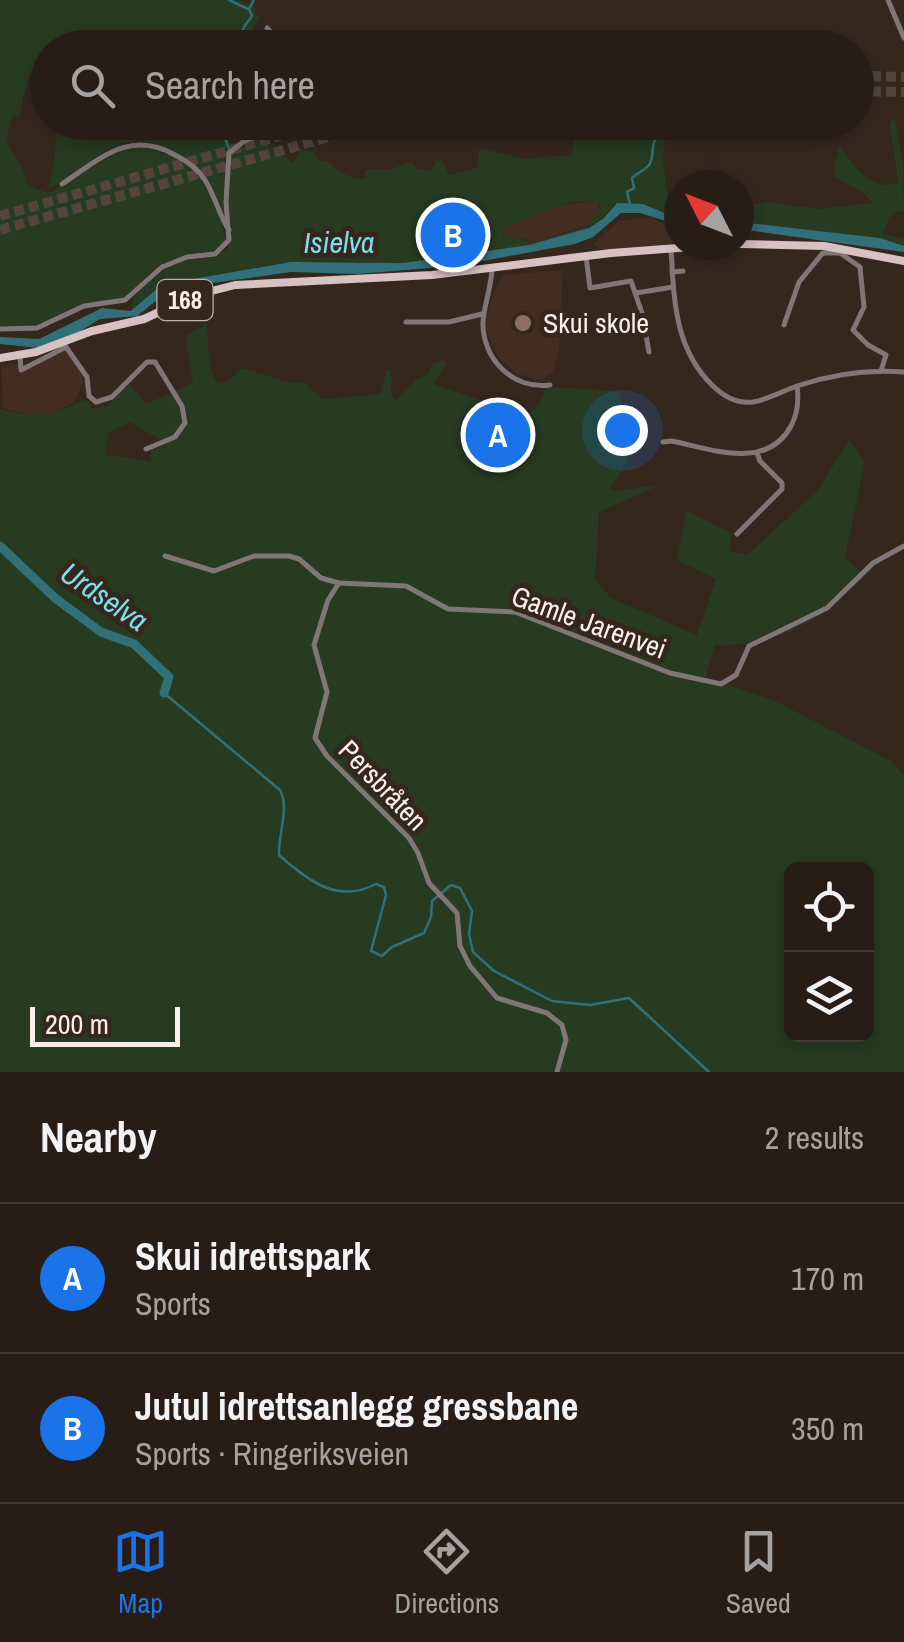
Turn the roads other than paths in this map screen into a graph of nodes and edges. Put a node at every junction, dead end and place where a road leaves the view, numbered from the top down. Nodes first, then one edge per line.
1 (888, 0) edge
2 (904, 38) edge
3 (248, 140) edge
4 (62, 184) dead end
5 (230, 231) junction
6 (754, 245) edge
7 (664, 249) edge
8 (824, 250) junction
9 (586, 256) junction
10 (672, 260) edge
11 (904, 261) edge
12 (492, 267) junction
13 (683, 271) dead end
14 (672, 272) junction
15 (673, 288) junction
16 (636, 293) junction
17 (484, 314) junction
18 (406, 322) dead end
19 (784, 325) dead end
20 (0, 329) edge
21 (649, 352) dead end
22 (20, 356) junction
23 (0, 358) edge
24 (882, 370) junction
25 (904, 372) edge
26 (550, 385) dead end
27 (797, 386) junction
28 (664, 442) dead end
29 (146, 449) dead end
30 (758, 452) junction
31 (737, 534) dead end
32 (904, 546) edge
33 (166, 556) dead end
34 (339, 583) junction
35 (557, 1072) edge

1 - 2 street
3 - 5 street
4 - 5 street
5 - 20 street
6 - 8 main road
7 - 9 main road, 168
8 - 11 main road
8 - 19 street
8 - 24 street
9 - 12 main road, 168
9 - 16 street
10 - 14 street
12 - 17 street
12 - 22 main road, 168
13 - 14 street
14 - 15 street
15 - 16 street
15 - 27 street
16 - 21 street
17 - 18 street
17 - 26 street
22 - 23 main road, 168
22 - 29 street
24 - 25 street
24 - 27 street
27 - 30 street
28 - 30 street
30 - 31 street
32 - 34 street, Gamle Jarenvei
33 - 34 street, Gamle Jarenvei
34 - 35 street, Persbråten

